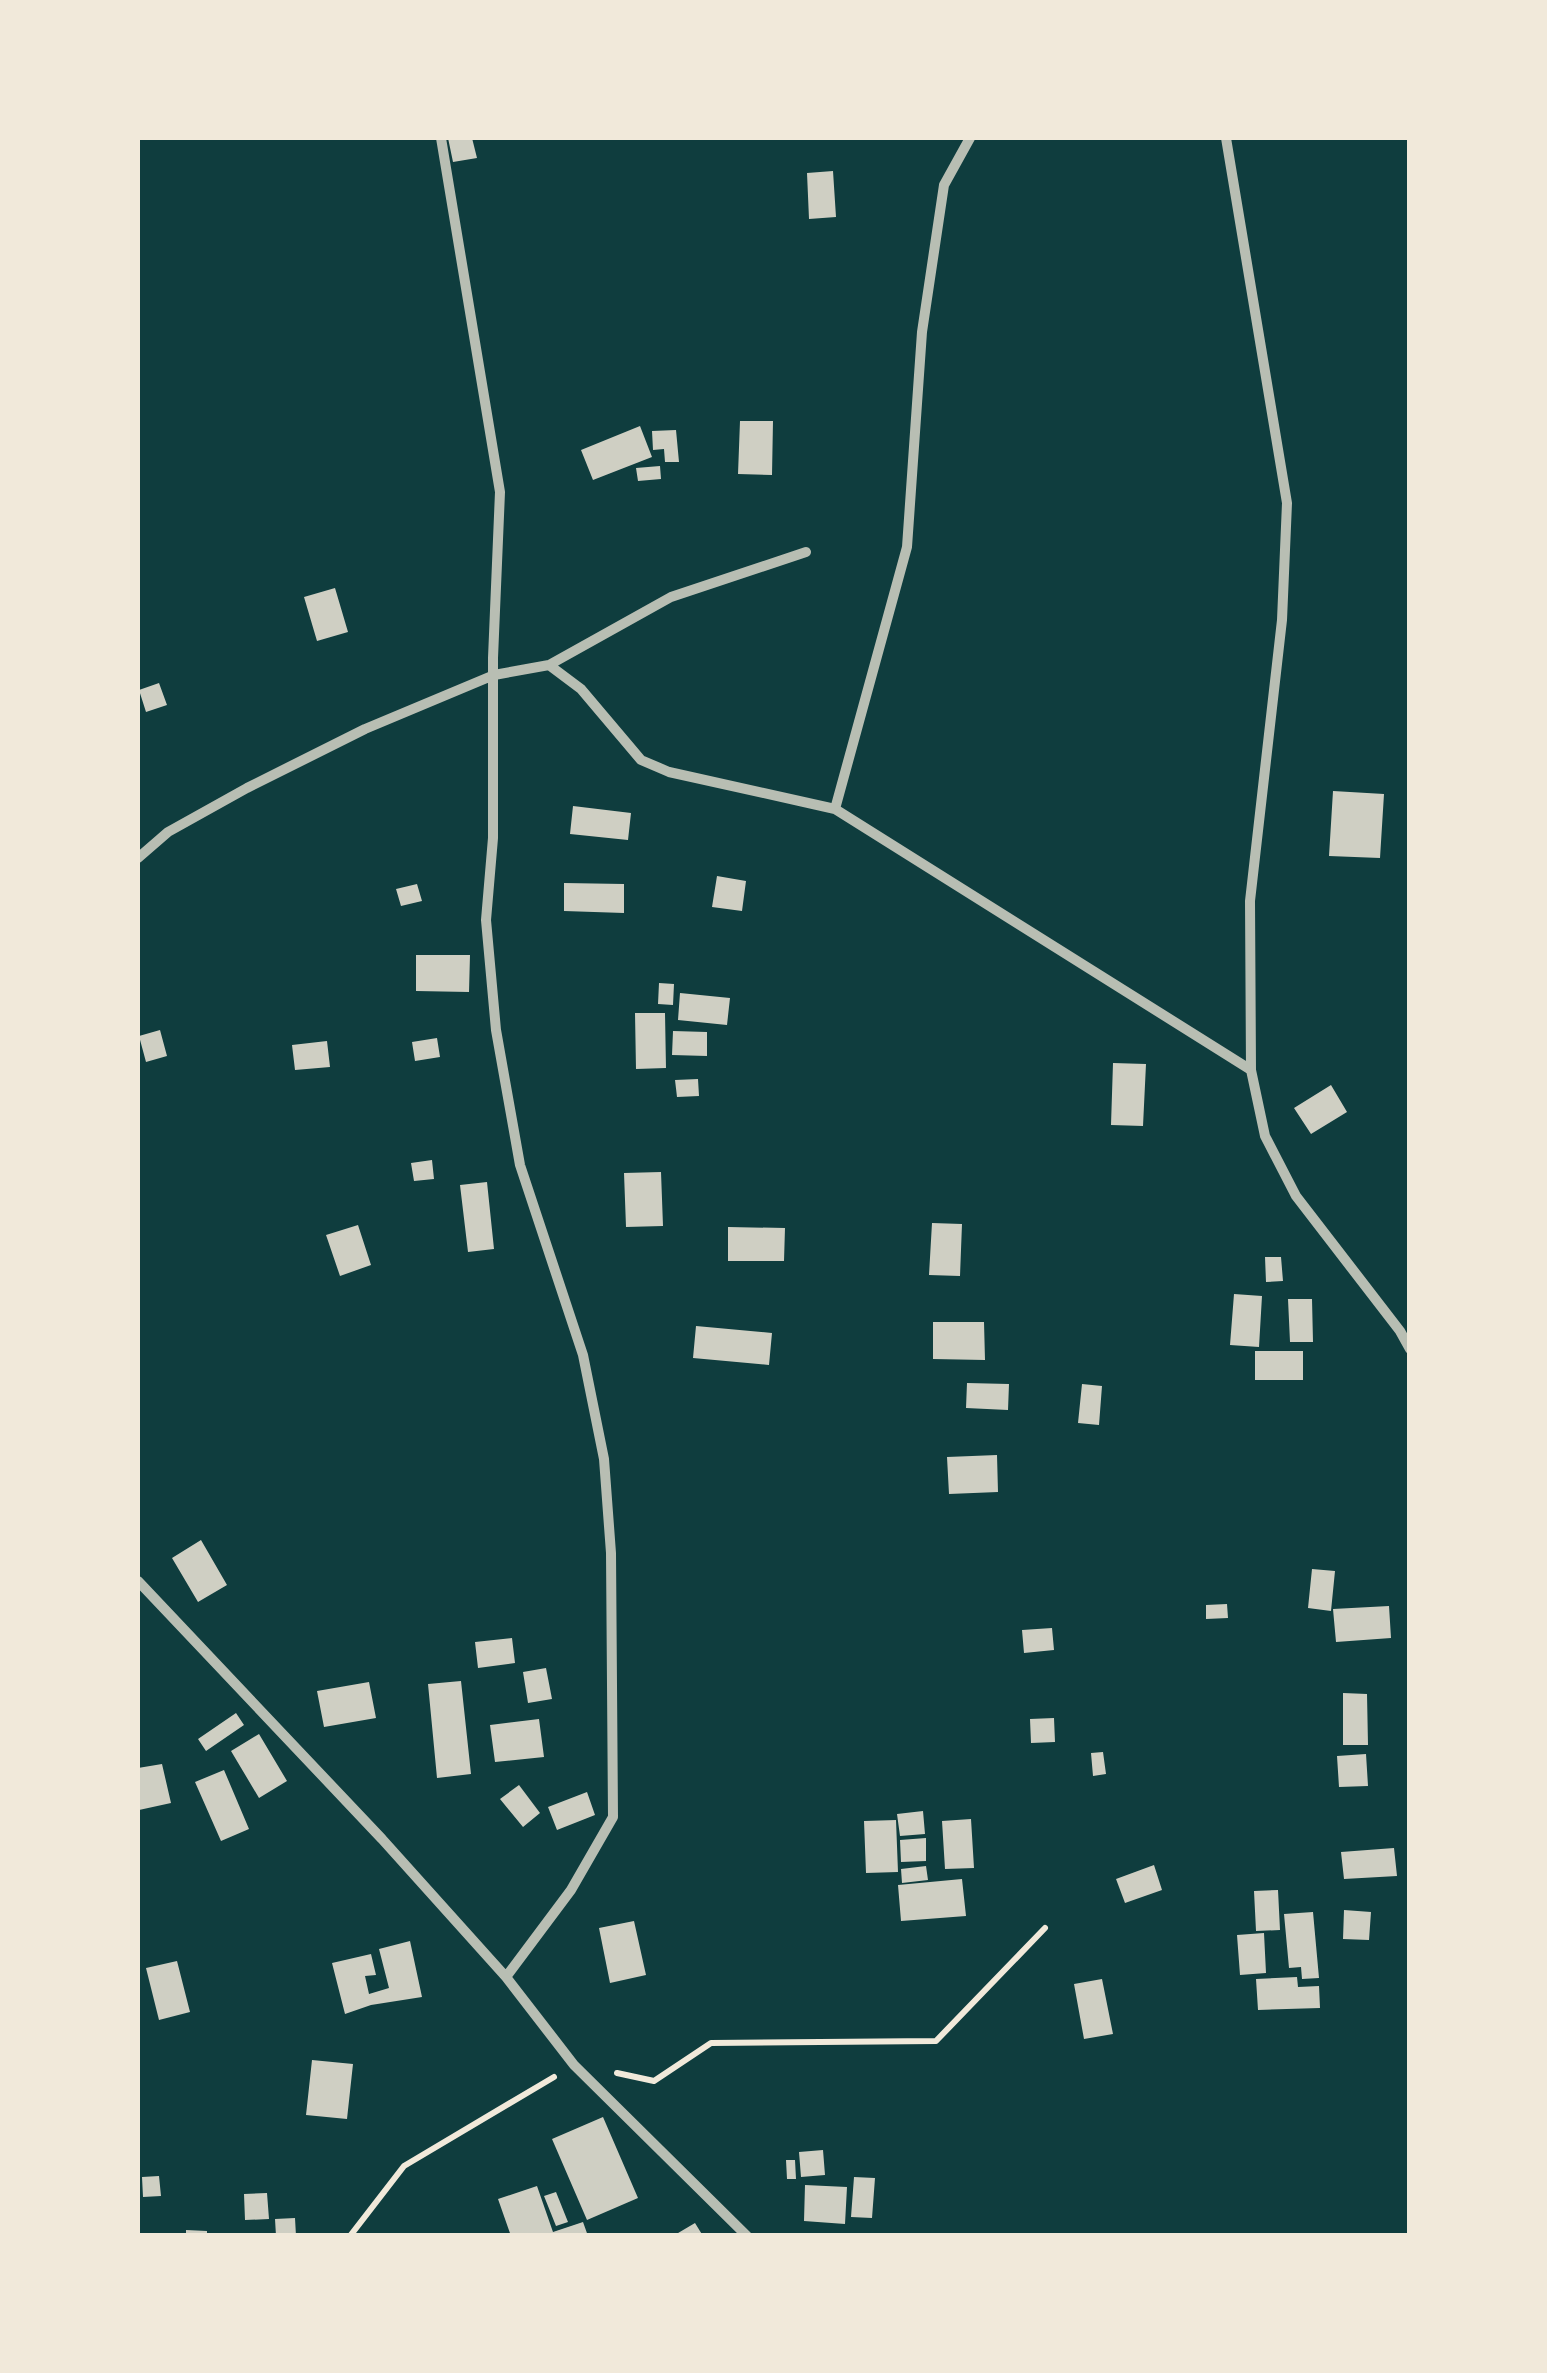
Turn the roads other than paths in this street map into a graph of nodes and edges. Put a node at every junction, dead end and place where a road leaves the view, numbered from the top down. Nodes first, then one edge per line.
1 (440, 138) edge
2 (970, 138) edge
3 (1226, 138) edge
4 (806, 552) dead end
5 (549, 665) junction
6 (494, 674) junction
7 (835, 809) junction
8 (138, 858) edge
9 (1251, 1070) junction
10 (1410, 1348) edge
11 (138, 1581) edge
12 (506, 1977) junction
13 (747, 2236) edge

1 - 6 street
2 - 7 street
3 - 9 street
4 - 5 street
5 - 6 street
5 - 7 street
6 - 8 street
6 - 12 street
7 - 9 street
9 - 10 street
11 - 12 street
12 - 13 street

